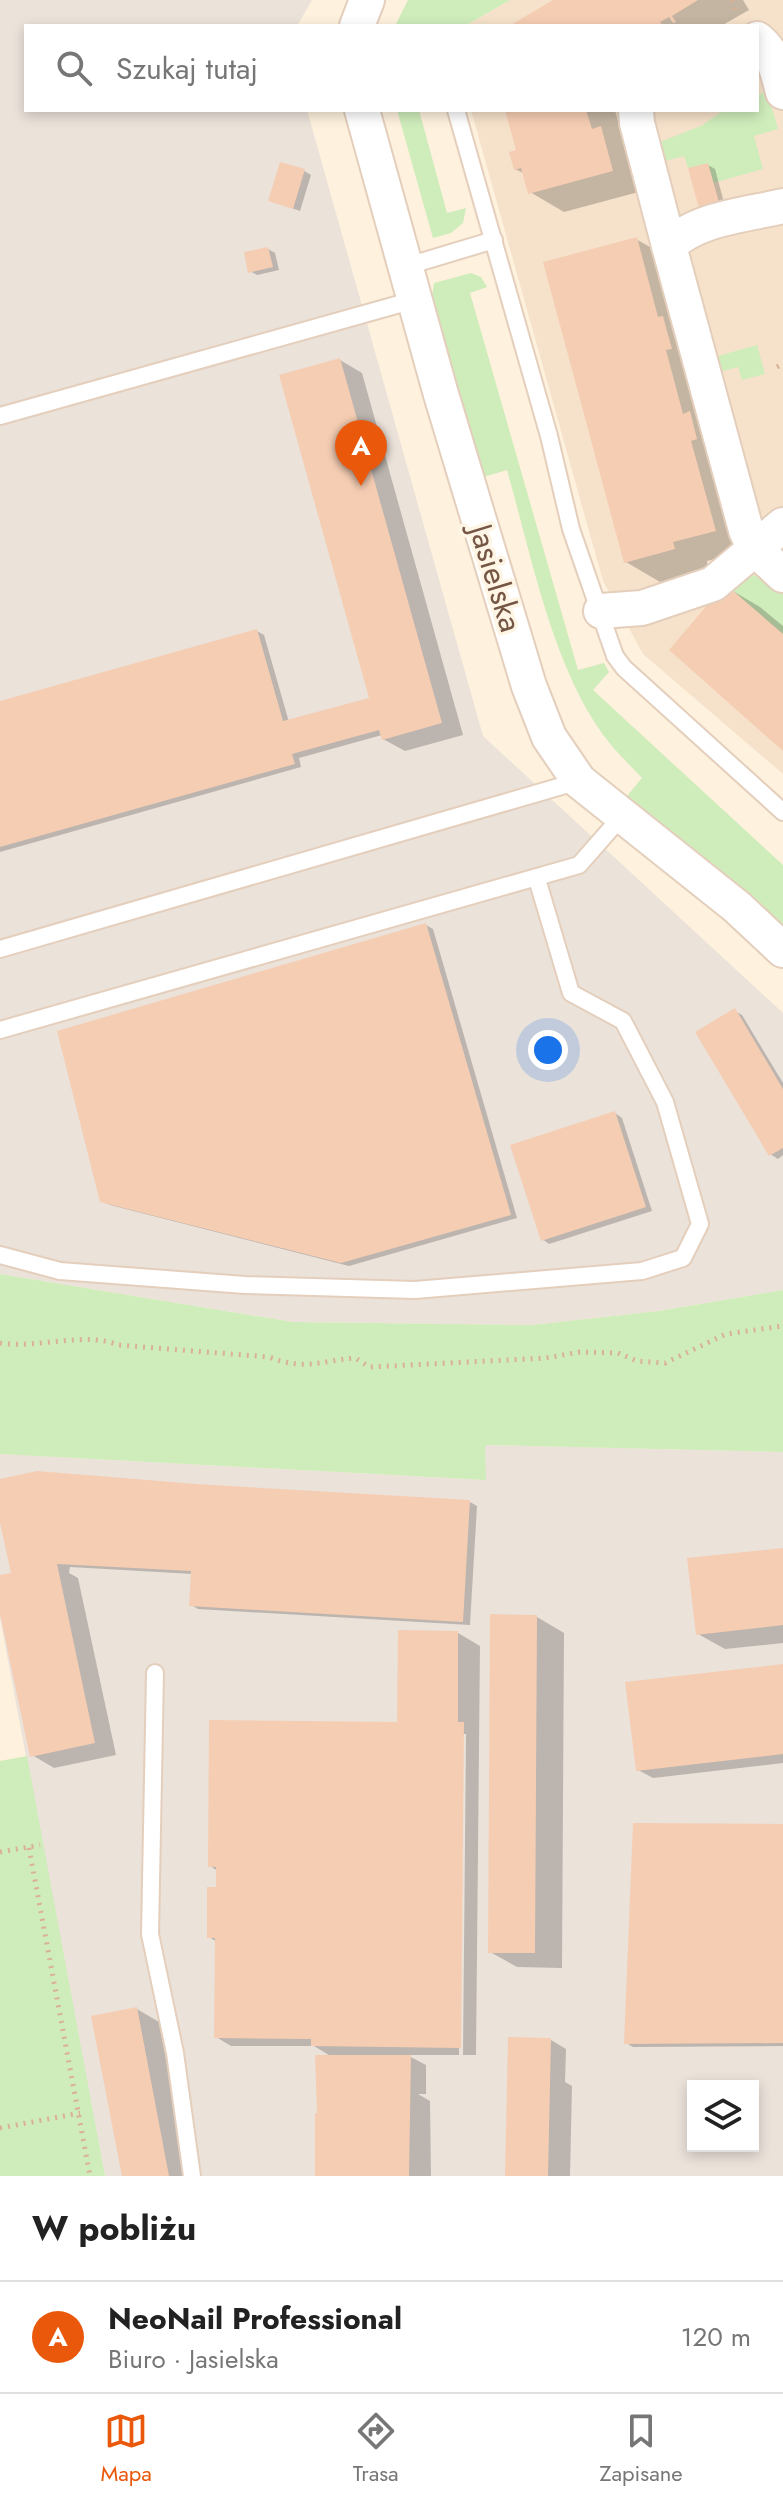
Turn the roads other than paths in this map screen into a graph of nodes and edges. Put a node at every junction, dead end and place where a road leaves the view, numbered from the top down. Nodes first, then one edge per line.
1 (367, 0) edge
2 (358, 24) edge
3 (759, 41) edge
4 (783, 92) edge
5 (363, 112) edge
6 (457, 112) edge
7 (636, 112) edge
8 (783, 206) edge
9 (494, 240) junction
10 (669, 246) junction
11 (404, 267) junction
12 (414, 300) junction
13 (0, 416) edge
14 (783, 525) edge
15 (754, 548) junction
16 (783, 575) edge
17 (601, 611) junction
18 (579, 781) junction
19 (783, 812) edge
20 (622, 816) junction
21 (537, 879) junction
22 (0, 949) edge
23 (783, 950) edge
24 (0, 1030) edge
25 (0, 1255) edge
26 (155, 1673) dead end
27 (192, 2176) edge

1 - 2 street
3 - 4 street
5 - 11 street, Jasielska
6 - 9 lane
7 - 10 street
8 - 10 street
9 - 11 lane
9 - 17 lane
10 - 15 street
11 - 12 street, Jasielska
12 - 13 lane
12 - 18 street, Jasielska
14 - 15 street
15 - 16 street
15 - 17 street
17 - 19 lane
18 - 20 street, Jasielska
18 - 22 lane
20 - 21 lane
20 - 23 street, Jasielska
21 - 24 lane
21 - 25 lane
26 - 27 lane

